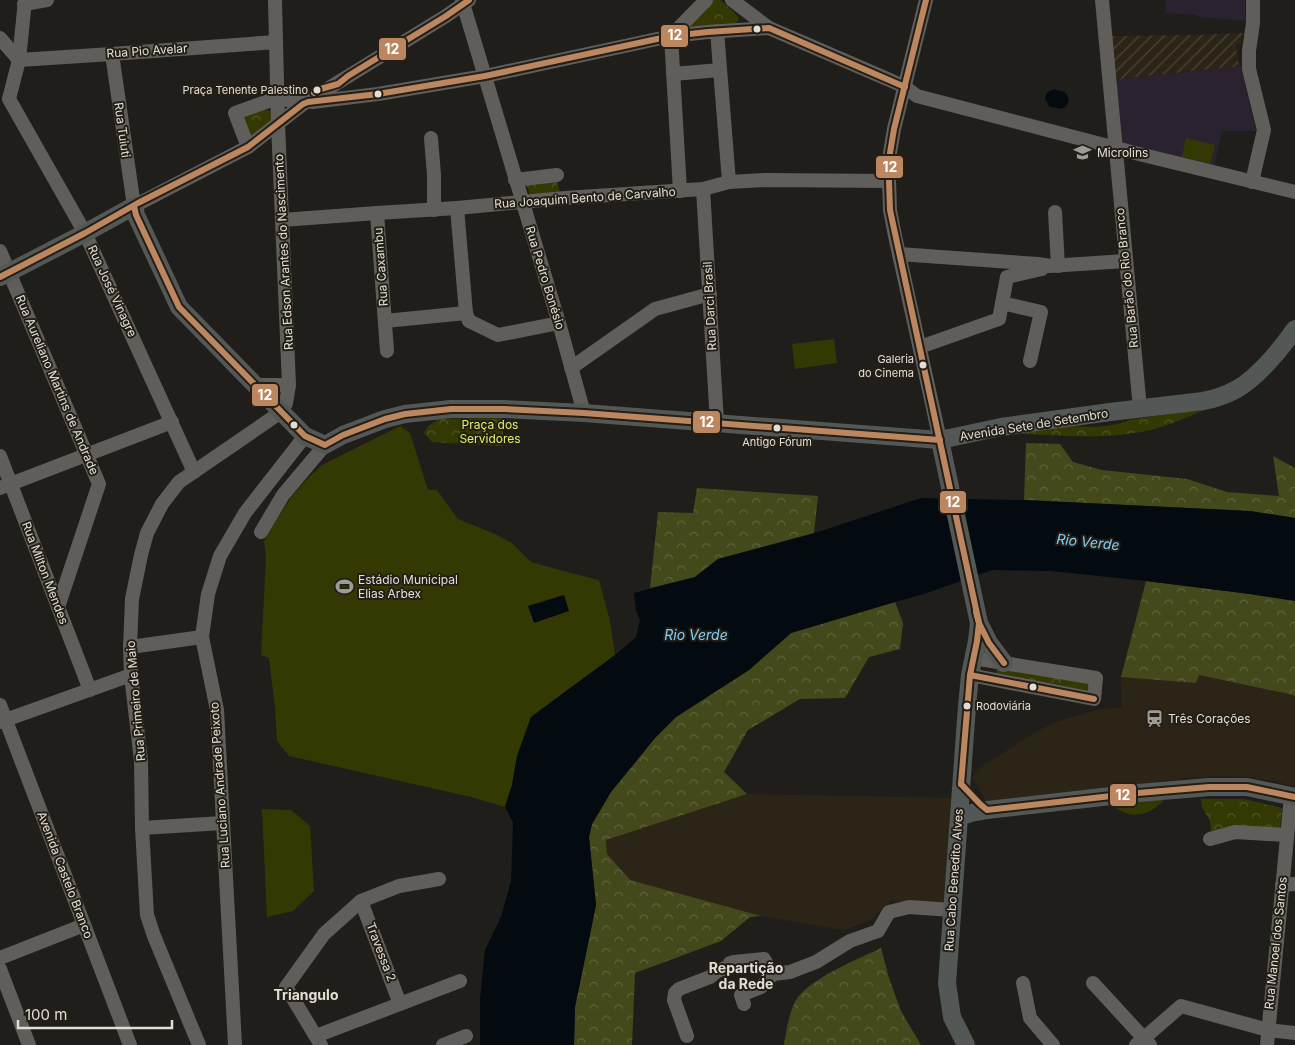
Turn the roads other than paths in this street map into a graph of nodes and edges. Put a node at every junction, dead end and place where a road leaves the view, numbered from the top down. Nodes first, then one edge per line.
1 (47, 0) edge
2 (275, 0) edge
3 (706, 0) edge
4 (732, 0) edge
5 (926, 0) edge
6 (1102, 0) edge
7 (1254, 0) edge
8 (24, 2) edge
9 (465, 2) edge
10 (770, 28) junction
11 (716, 31) junction
12 (671, 36) junction
13 (0, 38) edge
14 (276, 42) junction
15 (112, 54) junction
16 (19, 60) junction
17 (720, 70) junction
18 (673, 74) junction
19 (348, 76) junction
20 (485, 76) junction
21 (905, 87) junction
22 (354, 96) junction
23 (278, 98) junction
24 (4, 100) edge
25 (305, 103) junction
26 (278, 124) junction
27 (430, 138) dead end
28 (248, 147) junction
29 (1114, 147) junction
30 (557, 175) dead end
31 (516, 180) junction
32 (888, 181) junction
33 (729, 182) junction
34 (1252, 182) junction
35 (703, 189) junction
36 (680, 191) junction
37 (1295, 192) edge
38 (522, 202) junction
39 (134, 206) junction
40 (457, 208) junction
41 (434, 210) junction
42 (1055, 212) dead end
43 (377, 213) junction
44 (282, 220) junction
45 (85, 233) junction
46 (0, 251) edge
47 (899, 254) junction
48 (1126, 261) junction
49 (1054, 266) junction
50 (5, 274) edge
51 (710, 298) junction
52 (1002, 303) junction
53 (466, 313) junction
54 (385, 320) junction
55 (559, 323) junction
56 (1295, 329) edge
57 (920, 347) junction
58 (387, 351) dead end
59 (1030, 361) dead end
60 (571, 368) junction
61 (254, 385) junction
62 (290, 385) junction
63 (1140, 409) junction
64 (281, 412) junction
65 (584, 413) junction
66 (172, 422) junction
67 (717, 423) junction
68 (305, 436) junction
69 (325, 445) junction
70 (941, 447) junction
71 (86, 454) junction
72 (0, 456) edge
73 (194, 472) junction
74 (5, 486) edge
75 (261, 532) dead end
76 (68, 576) junction
77 (49, 583) junction
78 (58, 607) junction
79 (978, 619) junction
80 (202, 637) junction
81 (130, 647) junction
82 (973, 658) junction
83 (1004, 663) junction
84 (131, 674) junction
85 (970, 675) junction
86 (90, 690) junction
87 (0, 705) edge
88 (3, 721) edge
89 (961, 784) junction
90 (1293, 796) edge
91 (981, 804) junction
92 (959, 812) junction
93 (224, 823) junction
94 (142, 828) junction
95 (1287, 835) junction
96 (1210, 839) dead end
97 (439, 878) dead end
98 (1289, 885) edge
99 (361, 901) junction
100 (952, 910) junction
101 (84, 925) junction
102 (0, 958) edge
103 (0, 969) edge
104 (773, 974) junction
105 (460, 981) dead end
106 (1023, 983) dead end
107 (1093, 983) dead end
108 (400, 1004) junction
109 (744, 1004) dead end
110 (1268, 1030) junction
111 (1295, 1033) edge
112 (466, 1036) dead end
113 (687, 1036) dead end
114 (319, 1040) edge
115 (1143, 1043) edge
116 (29, 1045) edge
117 (130, 1045) edge
118 (199, 1045) edge
119 (235, 1045) edge
120 (443, 1045) edge
121 (966, 1045) edge
122 (1053, 1045) edge
123 (1267, 1045) edge

1 - 8 street
2 - 14 street, Rua Edson Arantes do Nascimento
3 - 12 street
4 - 10 street
5 - 21 street
6 - 29 street, Rua Barão do Rio Branco
7 - 34 street
8 - 16 street, Rua José Vinagre
9 - 19 street
9 - 20 street, Rua Pedro Bonésio
10 - 11 street
10 - 21 street
11 - 12 street
11 - 17 street
12 - 18 street
12 - 20 street
13 - 16 street
14 - 15 street, Rua Pio Avelar
14 - 23 street, Rua Edson Arantes do Nascimento
15 - 16 street, Rua Pio Avelar
15 - 39 street, Rua Tuiuti
16 - 24 street, Rua José Vinagre
17 - 18 street
17 - 33 street
18 - 36 street
19 - 22 street
19 - 25 street
20 - 22 street
20 - 31 street, Rua Pedro Bonésio
21 - 29 street
21 - 32 street
22 - 25 street
23 - 25 street
23 - 26 street, Rua Edson Arantes do Nascimento
23 - 28 street
24 - 45 street, Rua José Vinagre
25 - 26 street
26 - 28 street
26 - 44 street, Rua Edson Arantes do Nascimento
27 - 41 street
28 - 39 street
29 - 34 street
29 - 48 street, Rua Barão do Rio Branco
30 - 31 street
31 - 38 street, Rua Pedro Bonésio
32 - 33 street, Rua Joaquim Bento de Carvalho
32 - 47 street
33 - 35 street, Rua Joaquim Bento de Carvalho
34 - 37 street
35 - 36 street, Rua Joaquim Bento de Carvalho
35 - 51 street, Rua Darci Brasil
36 - 38 street, Rua Joaquim Bento de Carvalho
38 - 40 street, Rua Joaquim Bento de Carvalho
38 - 55 street, Rua Pedro Bonésio
39 - 45 main road
39 - 61 main road
40 - 41 street, Rua Joaquim Bento de Carvalho
40 - 53 street
41 - 43 street, Rua Joaquim Bento de Carvalho
42 - 49 street
43 - 44 street, Rua Joaquim Bento de Carvalho
43 - 54 street, Rua Caxambu
44 - 62 street, Rua Edson Arantes do Nascimento
45 - 50 main road
45 - 66 street, Rua José Vinagre
46 - 50 street, Rua Aureliano Martins de Andrade
47 - 49 street
47 - 57 street
48 - 49 street
48 - 63 street, Rua Barão do Rio Branco
49 - 52 street
50 - 71 street, Rua Aureliano Martins de Andrade
51 - 60 street
51 - 67 street, Rua Darci Brasil
52 - 57 street
52 - 59 street
53 - 54 street, Rua Caxambu
53 - 55 street
54 - 58 street, Rua Caxambu
55 - 60 street, Rua Pedro Bonésio
56 - 63 main road, Avenida Sete de Setembro
57 - 70 street
60 - 65 street, Rua Pedro Bonésio
61 - 62 street
61 - 64 main road
62 - 64 street, Rua Edson Arantes do Nascimento
63 - 70 main road, Avenida Sete de Setembro
64 - 68 main road
64 - 73 street, Rua Primeiro de Maio
65 - 67 main road, Avenida Sete de Setembro
65 - 69 main road, Avenida Sete de Setembro
66 - 71 street
66 - 73 street, Rua José Vinagre
67 - 70 main road, Avenida Sete de Setembro
68 - 69 main road
68 - 80 street, Rua Luciano Andrade Peixoto
69 - 75 street
70 - 79 main road
71 - 74 street
71 - 76 street, Rua Aureliano Martins de Andrade
72 - 74 street, Rua Milton Mendes
73 - 81 street, Rua Primeiro de Maio
74 - 77 street, Rua Milton Mendes
76 - 77 street
76 - 78 street, Rua Aureliano Martins de Andrade
77 - 78 street, Rua Milton Mendes
78 - 86 street, Rua Milton Mendes
79 - 82 main road, Rua Cabo Benedito Alves
79 - 83 main road
80 - 81 street
80 - 93 street, Rua Luciano Andrade Peixoto
81 - 84 street, Rua Primeiro de Maio
82 - 83 street
82 - 85 main road, Rua Cabo Benedito Alves
83 - 85 street
84 - 86 street
84 - 94 street, Rua Primeiro de Maio
85 - 89 main road, Rua Cabo Benedito Alves
86 - 88 street
87 - 88 street, Avenida Castelo Branco
88 - 101 street, Avenida Castelo Branco
89 - 91 main road
89 - 92 main road, Rua Cabo Benedito Alves
90 - 91 main road
90 - 95 street, Rua Manoel dos Santos
91 - 92 main road
92 - 100 main road, Rua Cabo Benedito Alves
93 - 94 street
93 - 119 street, Rua Luciano Andrade Peixoto
94 - 118 street, Rua Primeiro de Maio
95 - 96 street
95 - 98 street, Rua Manoel dos Santos
97 - 99 street
98 - 110 street, Rua Manoel dos Santos
99 - 108 street, Travessa 2
99 - 114 street
100 - 104 street
100 - 121 main road, Rua Cabo Benedito Alves
101 - 102 street
101 - 117 street, Avenida Castelo Branco
103 - 116 street
104 - 109 street
104 - 113 street
105 - 108 street
106 - 122 street
107 - 115 street
108 - 114 street
110 - 111 street
110 - 115 street
110 - 123 street, Rua Manoel dos Santos
112 - 120 street

